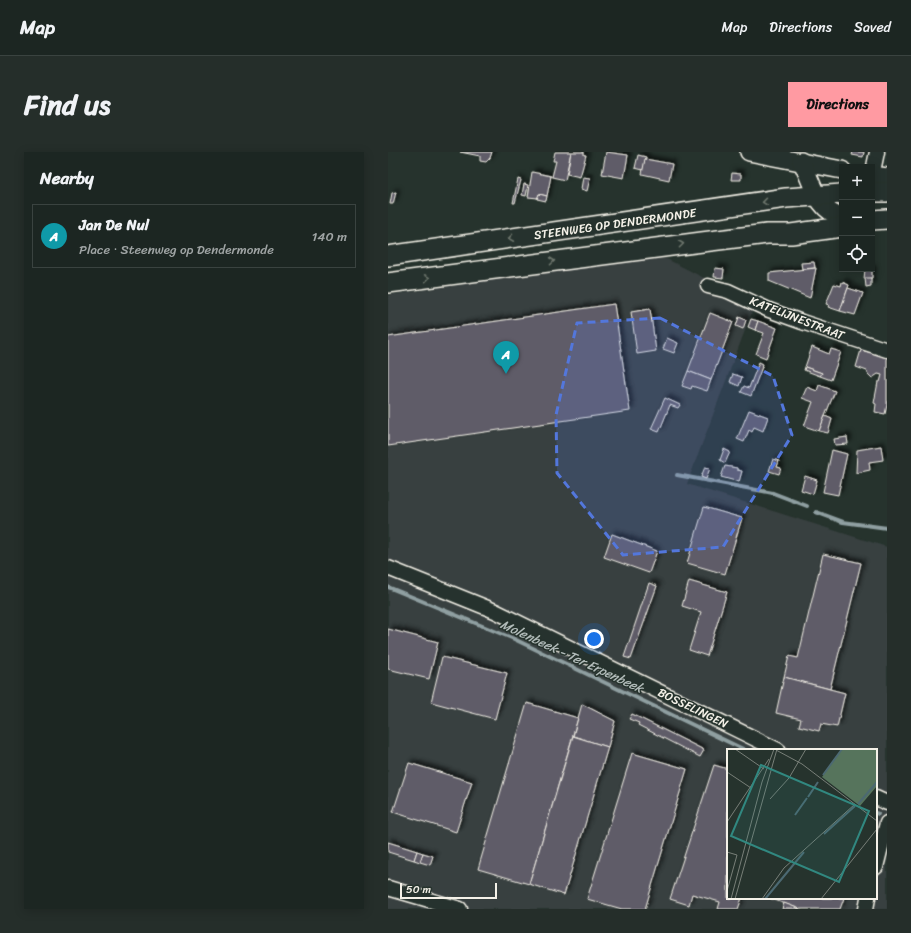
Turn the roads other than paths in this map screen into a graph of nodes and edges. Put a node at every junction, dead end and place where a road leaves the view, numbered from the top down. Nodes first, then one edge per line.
1 (749, 152) edge
2 (877, 152) edge
3 (801, 161) junction
4 (874, 164) edge
5 (839, 169) edge
6 (875, 176) edge
7 (887, 177) edge
8 (875, 192) edge
9 (887, 192) edge
10 (839, 194) edge
11 (816, 195) junction
12 (839, 215) edge
13 (839, 227) edge
14 (388, 256) edge
15 (388, 283) edge
16 (708, 286) dead end
17 (887, 350) edge
18 (388, 568) edge
19 (776, 749) edge
20 (877, 799) edge
21 (887, 804) edge
22 (887, 823) edge
23 (877, 863) edge
24 (388, 888) edge
25 (868, 899) edge
26 (460, 909) edge
27 (866, 909) edge

1 - 3 street
2 - 4 street
3 - 5 street
3 - 11 street
6 - 7 street
8 - 9 main road
10 - 11 main road, STEENWEG OP DENDERMONDE
11 - 12 street
11 -> 14 main road, STEENWEG OP DENDERMONDE
15 -> 13 main road
16 - 17 street, KATELIJNESTRAAT
18 - 19 street, BOSSELINGEN
20 - 21 street
22 - 23 street
24 - 26 street
25 - 27 street

